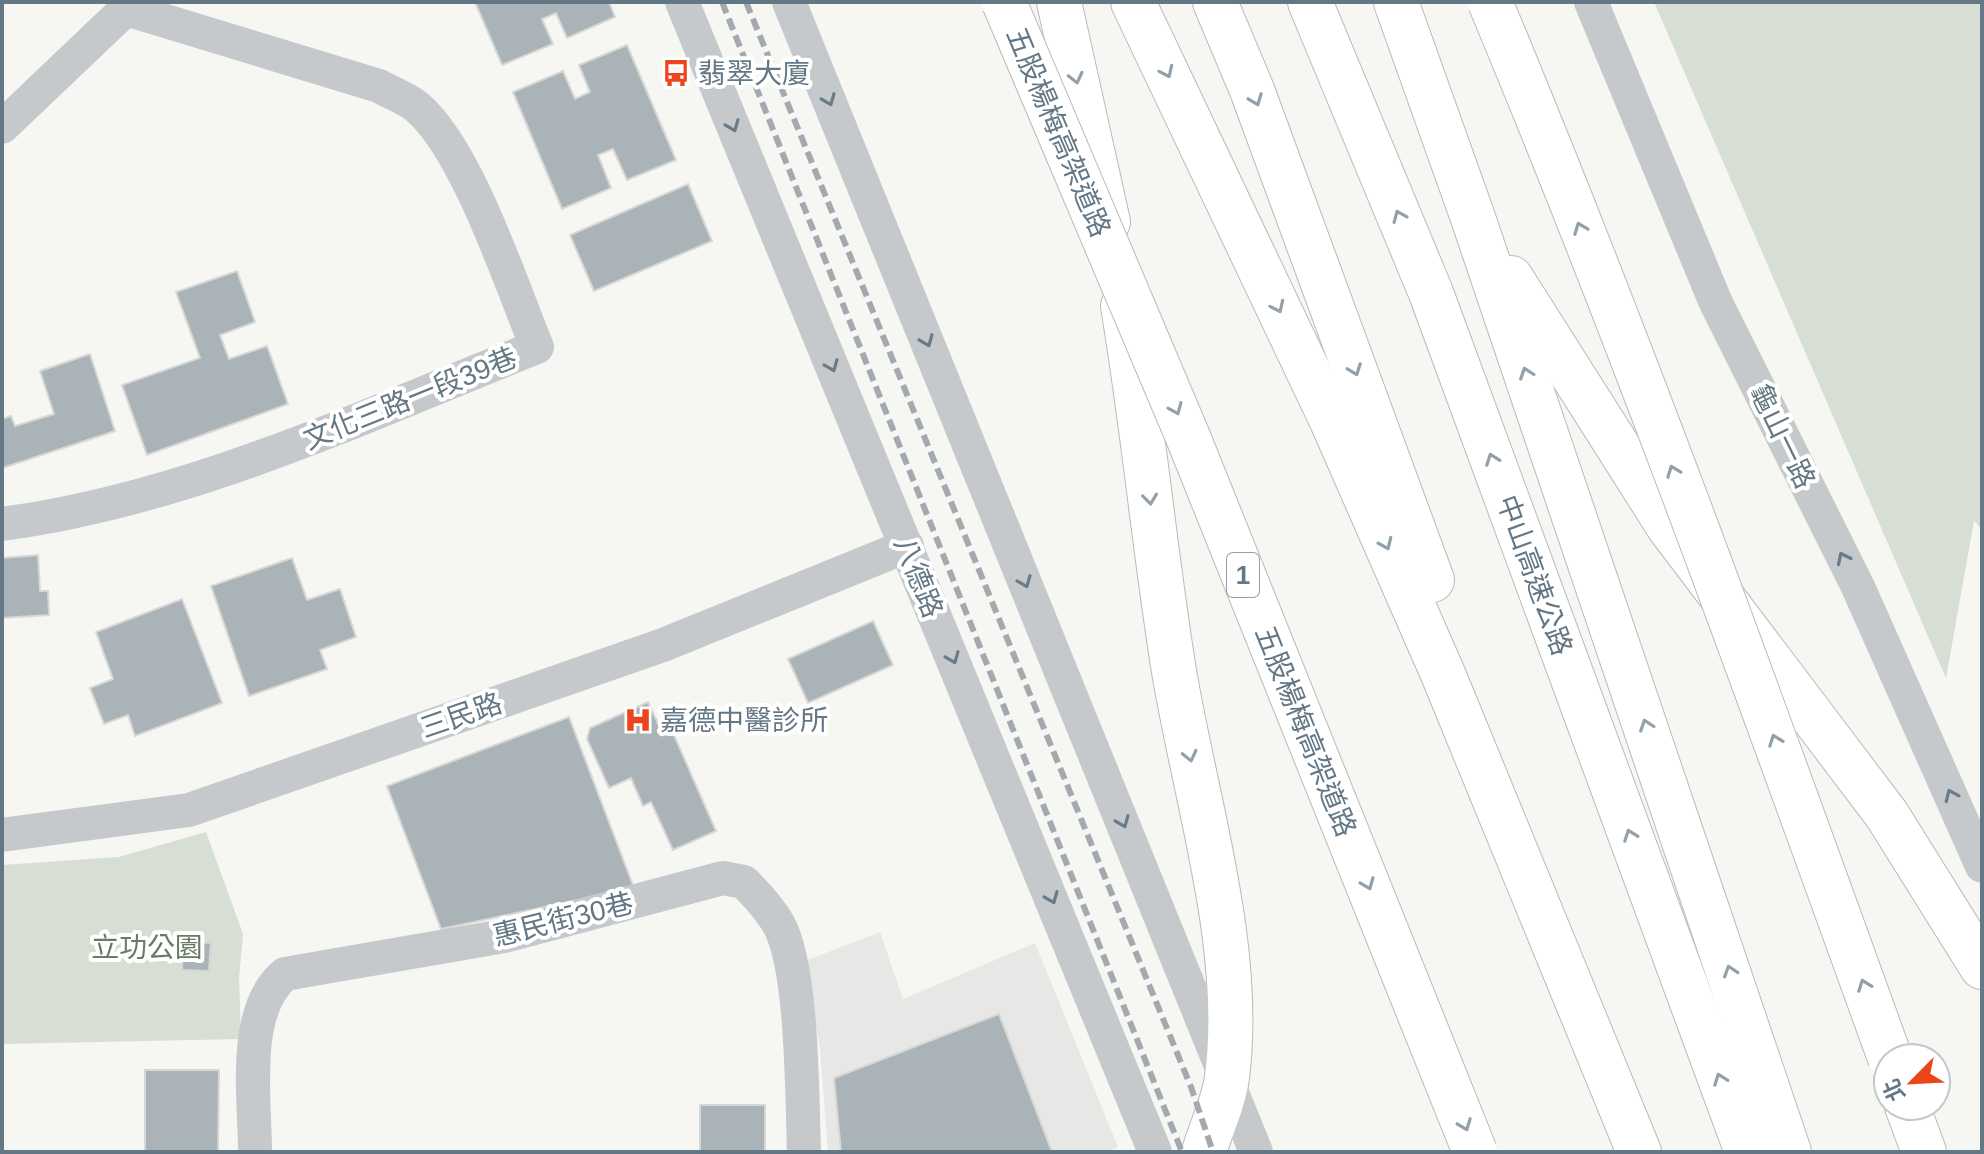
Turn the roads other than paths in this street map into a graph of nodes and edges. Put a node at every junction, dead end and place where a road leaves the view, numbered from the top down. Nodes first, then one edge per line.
1 (682, 2) edge
2 (789, 2) edge
3 (1004, 2) edge
4 (1059, 2) edge
5 (1133, 2) edge
6 (1215, 2) edge
7 (1310, 2) edge
8 (1396, 2) edge
9 (1490, 2) edge
10 (1591, 2) edge
11 (125, 6) edge
12 (2, 127) edge
13 (1472, 215) junction
14 (2, 524) edge
15 (907, 546) junction
16 (2, 835) edge
17 (1982, 866) edge
18 (1982, 967) edge
19 (1884, 1042) edge
20 (1227, 1078) junction
21 (1913, 1122) edge
22 (255, 1152) edge
23 (804, 1152) edge
24 (1155, 1152) edge
25 (1204, 1152) edge
26 (1256, 1152) edge
27 (1475, 1152) edge
28 (1640, 1152) edge
29 (1747, 1152) edge
30 (1789, 1152) edge
31 (1924, 1152) edge

1 -> 15 street, 八德路
2 -> 20 street
3 -> 27 highway, 五股楊梅高架道路 / 1, bridge
4 -> 20 highway
5 -> 28 highway
6 -> 28 highway
29 -> 7 highway, 中山高速公路
8 - 13 highway
19 -> 9 highway, bridge
17 -> 10 street, 龜山一路
11 - 12 street, 文化三路一段39巷
11 - 14 street, 文化三路一段39巷
13 - 18 highway
30 -> 13 highway
15 - 16 street, 三民路
15 -> 24 street, 八德路
20 - 25 highway
20 - 26 street
21 - 31 highway
22 - 23 street, 惠民街30巷

